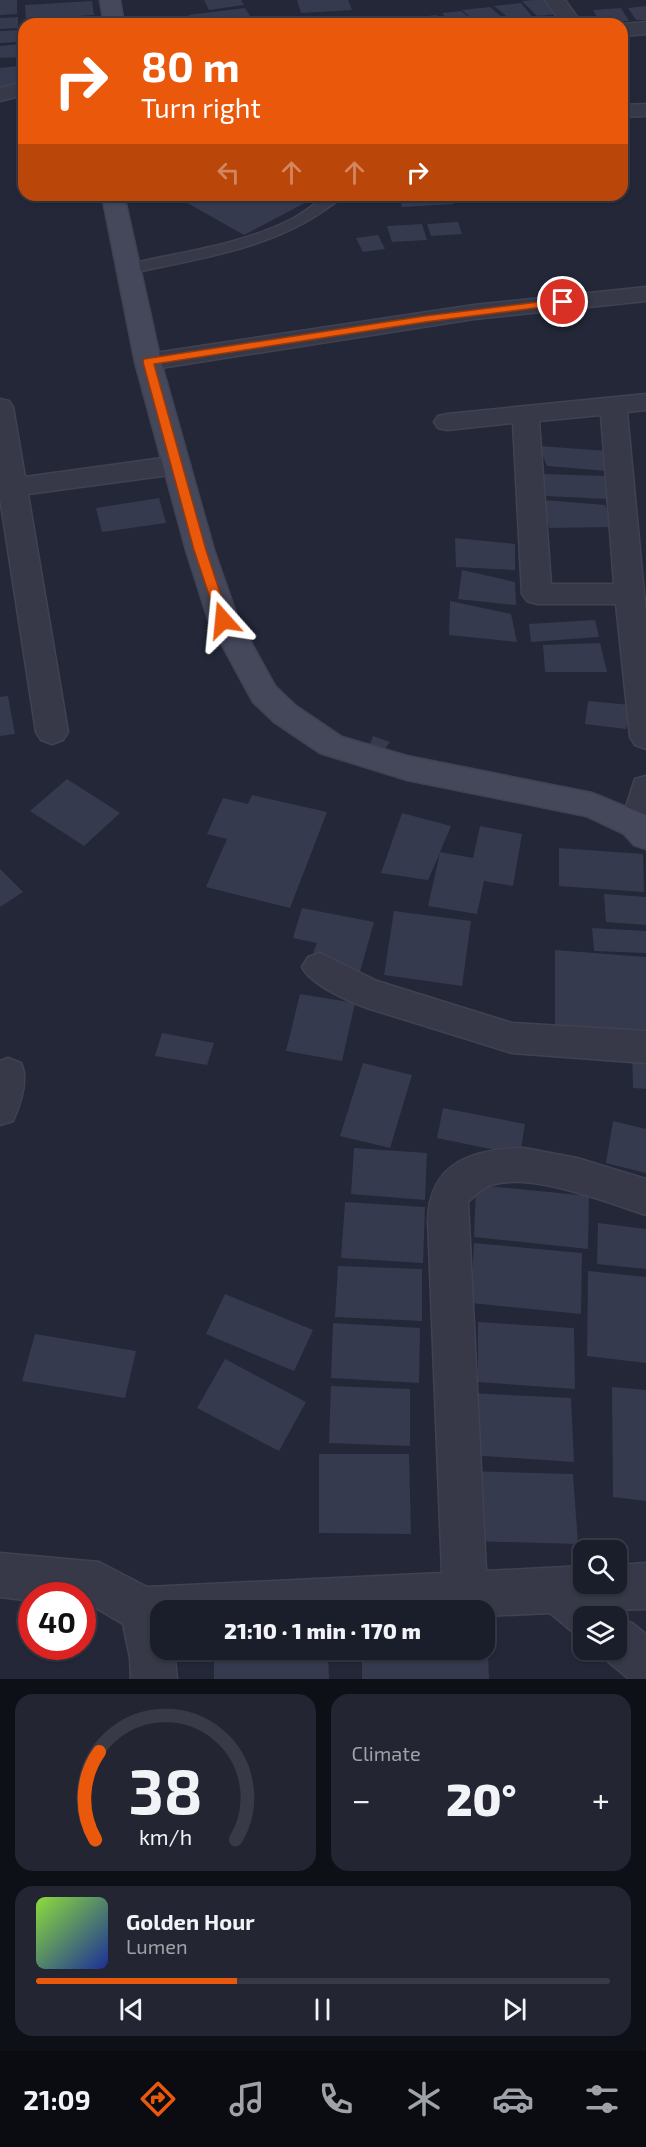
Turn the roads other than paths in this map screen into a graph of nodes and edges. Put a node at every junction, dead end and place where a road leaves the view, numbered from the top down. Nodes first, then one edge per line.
1 (110, 0) edge
2 (555, 0) edge
3 (113, 18) edge
4 (568, 18) edge
5 (646, 28) edge
6 (628, 30) edge
7 (18, 90) edge
8 (0, 95) edge
9 (646, 110) edge
10 (628, 111) edge
11 (114, 201) edge
12 (328, 201) edge
13 (126, 269) junction
14 (646, 294) edge
15 (148, 362) junction
16 (646, 402) edge
17 (613, 405) junction
18 (0, 407) edge
19 (525, 414) junction
20 (447, 422) dead end
21 (177, 465) junction
22 (7, 489) edge
23 (629, 594) junction
24 (52, 732) dead end
25 (646, 737) edge
26 (646, 788) edge
27 (641, 830) edge
28 (320, 967) dead end
29 (646, 1047) edge
30 (646, 1197) edge
31 (0, 1575) edge
32 (646, 1586) edge
33 (465, 1595) junction
34 (573, 1604) edge
35 (142, 1610) junction
36 (627, 1648) edge
37 (646, 1663) edge
38 (154, 1679) edge

1 - 3 street
2 - 4 street
5 - 6 street
7 - 8 street
9 - 10 street
11 - 13 street
12 - 13 lane
13 - 15 street
14 - 15 street
15 - 21 street
16 - 17 street
17 - 19 street
17 - 23 street
18 - 22 street
19 - 20 street
19 - 23 street
21 - 22 street
21 - 27 street
22 - 24 street
23 - 25 street
26 - 27 street
28 - 29 street
30 - 33 street
31 - 35 street
32 - 34 street
33 - 34 street
33 - 35 street
35 - 38 street
36 - 37 street

